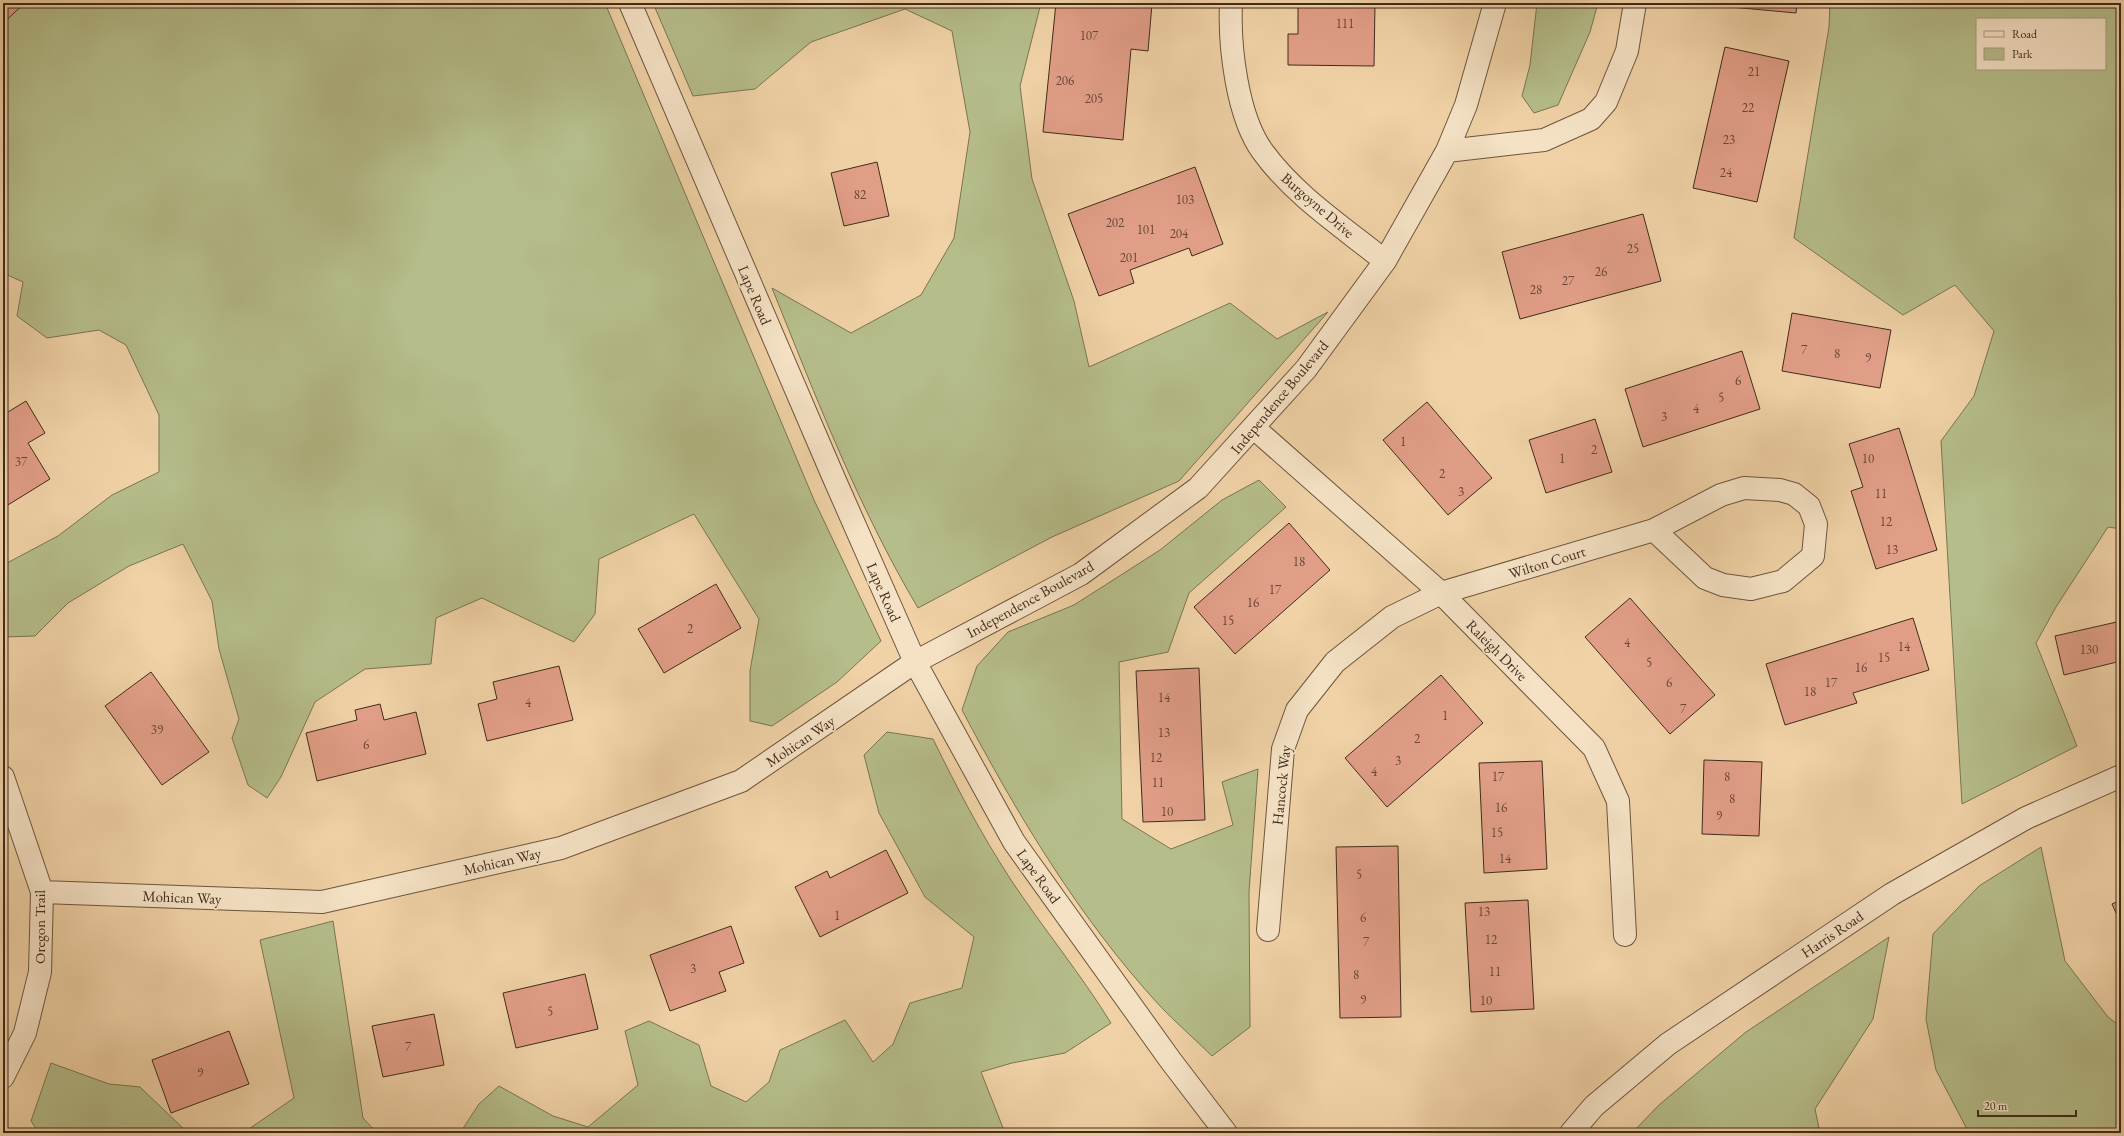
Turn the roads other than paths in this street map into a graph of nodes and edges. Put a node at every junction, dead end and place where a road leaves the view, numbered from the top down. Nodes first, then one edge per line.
1 (630, 3) edge
2 (1231, 3) edge
3 (1496, 3) edge
4 (1635, 3) edge
5 (1447, 151) junction
6 (1385, 261) junction
7 (1254, 428) junction
8 (1654, 530) junction
9 (1441, 593) junction
10 (915, 662) junction
11 (2121, 776) edge
12 (3, 777) edge
13 (42, 892) junction
14 (1268, 930) dead end
15 (1625, 935) dead end
16 (3, 1077) edge
17 (1226, 1133) edge
18 (1571, 1133) edge

1 - 10 street, Lape Road
2 - 6 street, Burgoyne Drive
3 - 5 street, Independence Boulevard
4 - 5 street
5 - 6 street, Independence Boulevard
6 - 7 street, Independence Boulevard
7 - 9 street, Raleigh Drive
7 - 10 street, Independence Boulevard
8 - 8 street, Wilton Court
8 - 9 street, Wilton Court
9 - 14 street, Hancock Way
9 - 15 street, Raleigh Drive
10 - 13 street, Mohican Way
10 - 17 street, Lape Road
11 - 18 street, Harris Road
12 - 13 street, Oregon Trail
13 - 16 street, Oregon Trail

